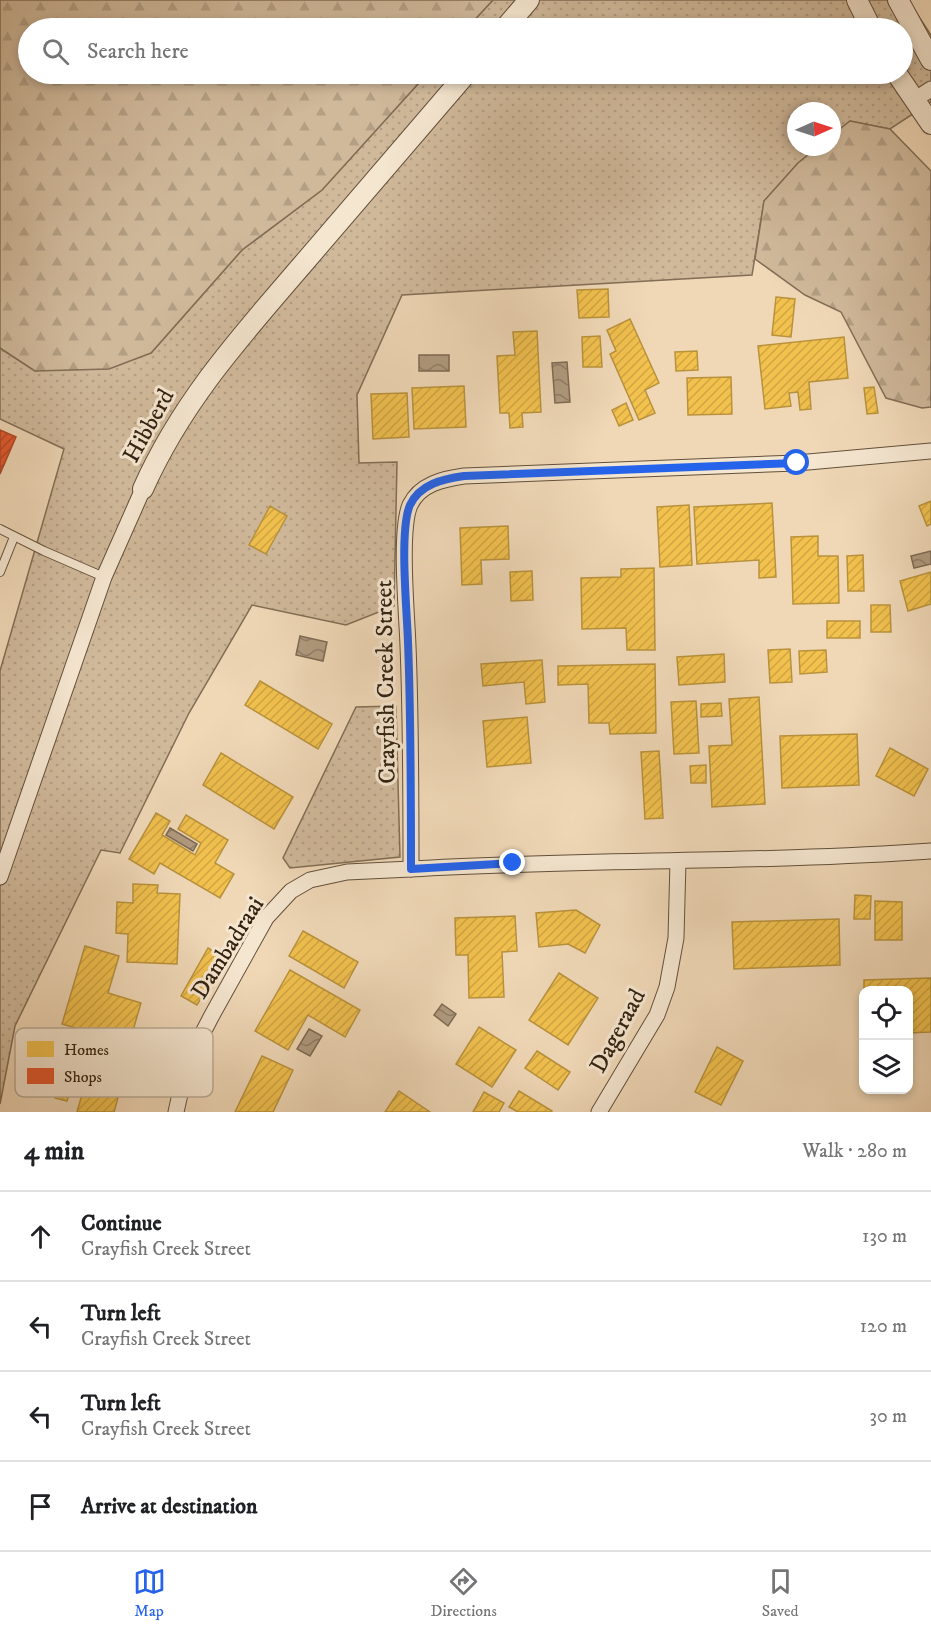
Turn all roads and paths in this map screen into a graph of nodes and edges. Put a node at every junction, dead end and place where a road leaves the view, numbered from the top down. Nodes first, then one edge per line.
1 (529, 0) edge
2 (857, 0) edge
3 (898, 0) edge
4 (514, 18) edge
5 (866, 18) edge
6 (908, 18) edge
7 (913, 27) edge
8 (931, 60) edge
9 (457, 84) edge
10 (904, 84) edge
11 (931, 89) edge
12 (914, 100) junction
13 (931, 124) edge
14 (931, 451) edge
15 (143, 489) joint
16 (0, 529) edge
17 (14, 537) junction
18 (0, 572) edge
19 (104, 577) junction
20 (931, 851) edge
21 (3, 856) edge
22 (678, 861) junction
23 (411, 869) junction
24 (0, 877) edge
25 (205, 1028) edge
26 (179, 1097) edge
27 (176, 1112) edge
28 (598, 1112) edge

1 - 4 street
2 - 5 street
3 - 6 street
7 - 8 street
9 - 15 street, Hibberd
10 - 12 street
11 - 12 street
12 - 13 street
14 - 23 street, Crayfish Creek Street
15 - 19 street, Hibberd
16 - 17 lane
17 - 18 lane
17 - 19 lane
19 - 21 street, Hibberd
20 - 22 street
21 - 24 street, Hibberd
22 - 23 street
22 - 28 street, Dageraad
23 - 25 street, Dambadraai
26 - 27 street, Dambadraai

